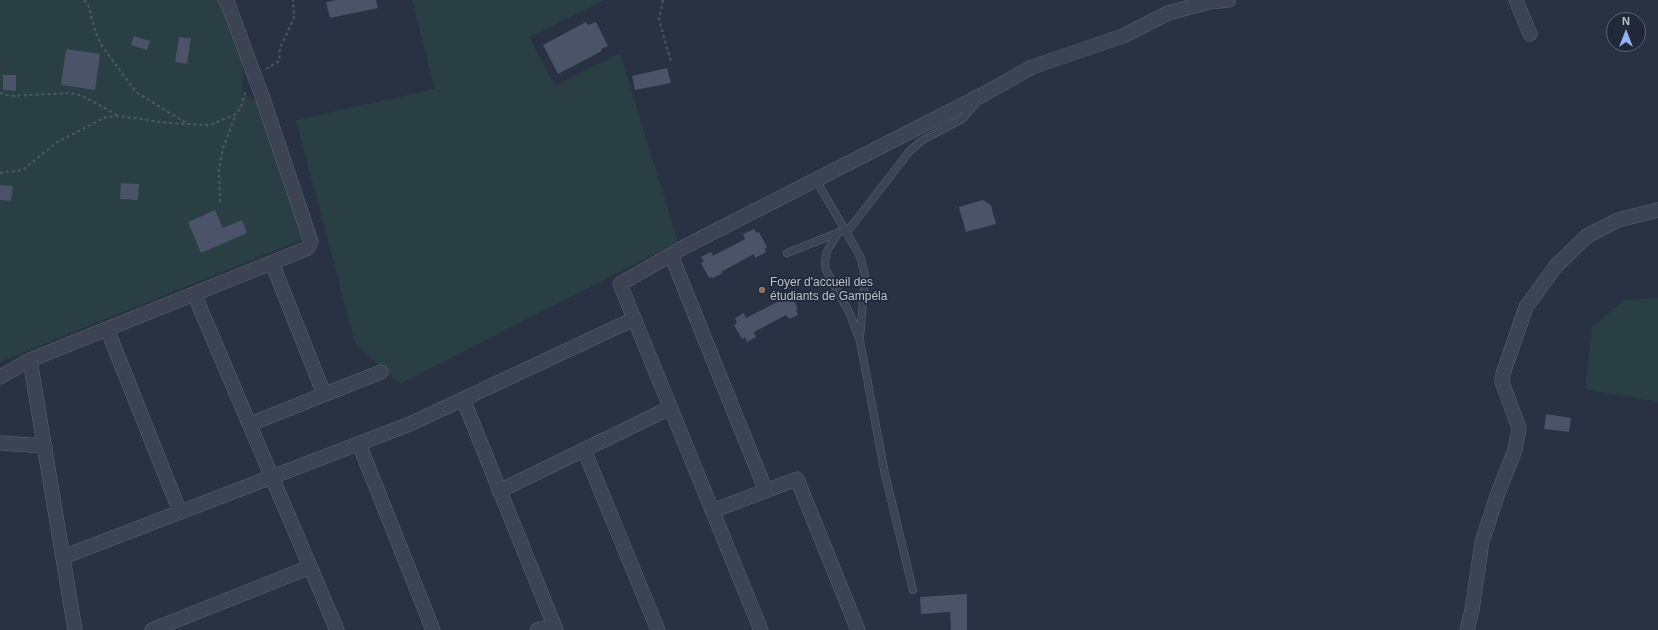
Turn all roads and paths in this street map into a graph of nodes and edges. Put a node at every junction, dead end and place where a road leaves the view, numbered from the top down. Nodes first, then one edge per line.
1 (84, 0) edge
2 (225, 0) edge
3 (293, 0) edge
4 (663, 0) edge
5 (1229, 0) edge
6 (1516, 0) edge
7 (1530, 34) dead end
8 (671, 62) dead end
9 (254, 75) junction
10 (246, 88) dead end
11 (0, 94) edge
12 (984, 94) junction
13 (236, 114) junction
14 (119, 116) junction
15 (187, 124) junction
16 (0, 173) edge
17 (816, 180) junction
18 (220, 202) dead end
19 (1658, 210) edge
20 (846, 230) junction
21 (837, 235) junction
22 (787, 253) dead end
23 (671, 255) junction
24 (272, 263) junction
25 (194, 294) junction
26 (634, 319) junction
27 (107, 329) junction
28 (860, 341) junction
29 (30, 360) junction
30 (381, 372) dead end
31 (0, 377) edge
32 (324, 394) junction
33 (463, 400) junction
34 (670, 408) junction
35 (250, 424) junction
36 (0, 443) edge
37 (359, 444) junction
38 (45, 446) junction
39 (584, 450) junction
40 (272, 477) junction
41 (499, 491) junction
42 (766, 491) junction
43 (712, 511) junction
44 (180, 512) junction
45 (63, 558) junction
46 (310, 567) junction
47 (913, 590) dead end
48 (555, 628) edge
49 (75, 630) edge
50 (152, 630) edge
51 (337, 630) edge
52 (433, 630) edge
53 (537, 630) edge
54 (658, 630) edge
55 (761, 630) edge
56 (858, 630) edge
57 (1467, 630) edge

1 - 15 path
2 - 9 street
3 - 9 path
4 - 8 path
5 - 12 street
6 - 7 street
9 - 24 street
10 - 13 path
11 - 14 path
12 - 17 street
12 - 20 lane
13 - 15 path
13 - 18 path
14 - 15 path
14 - 16 path
17 - 20 lane
17 - 23 street
19 - 57 street
20 - 21 lane
20 - 28 lane
21 - 22 lane
21 - 28 lane
23 - 26 street
23 - 42 street
24 - 25 street
24 - 32 street
25 - 27 street
25 - 35 street
26 - 33 street
26 - 34 street
27 - 29 street
27 - 44 street
28 - 47 lane
29 - 31 street
29 - 38 street
30 - 32 street
32 - 35 street
33 - 37 street
33 - 41 street
34 - 39 street
34 - 43 street
35 - 40 street
36 - 38 street
37 - 40 street
37 - 52 street
38 - 45 street
39 - 41 street
39 - 54 street
40 - 44 street
40 - 46 street
41 - 48 street
42 - 43 street
42 - 56 street
43 - 55 street
44 - 45 street
45 - 49 street
46 - 50 street
46 - 51 street
48 - 53 street

